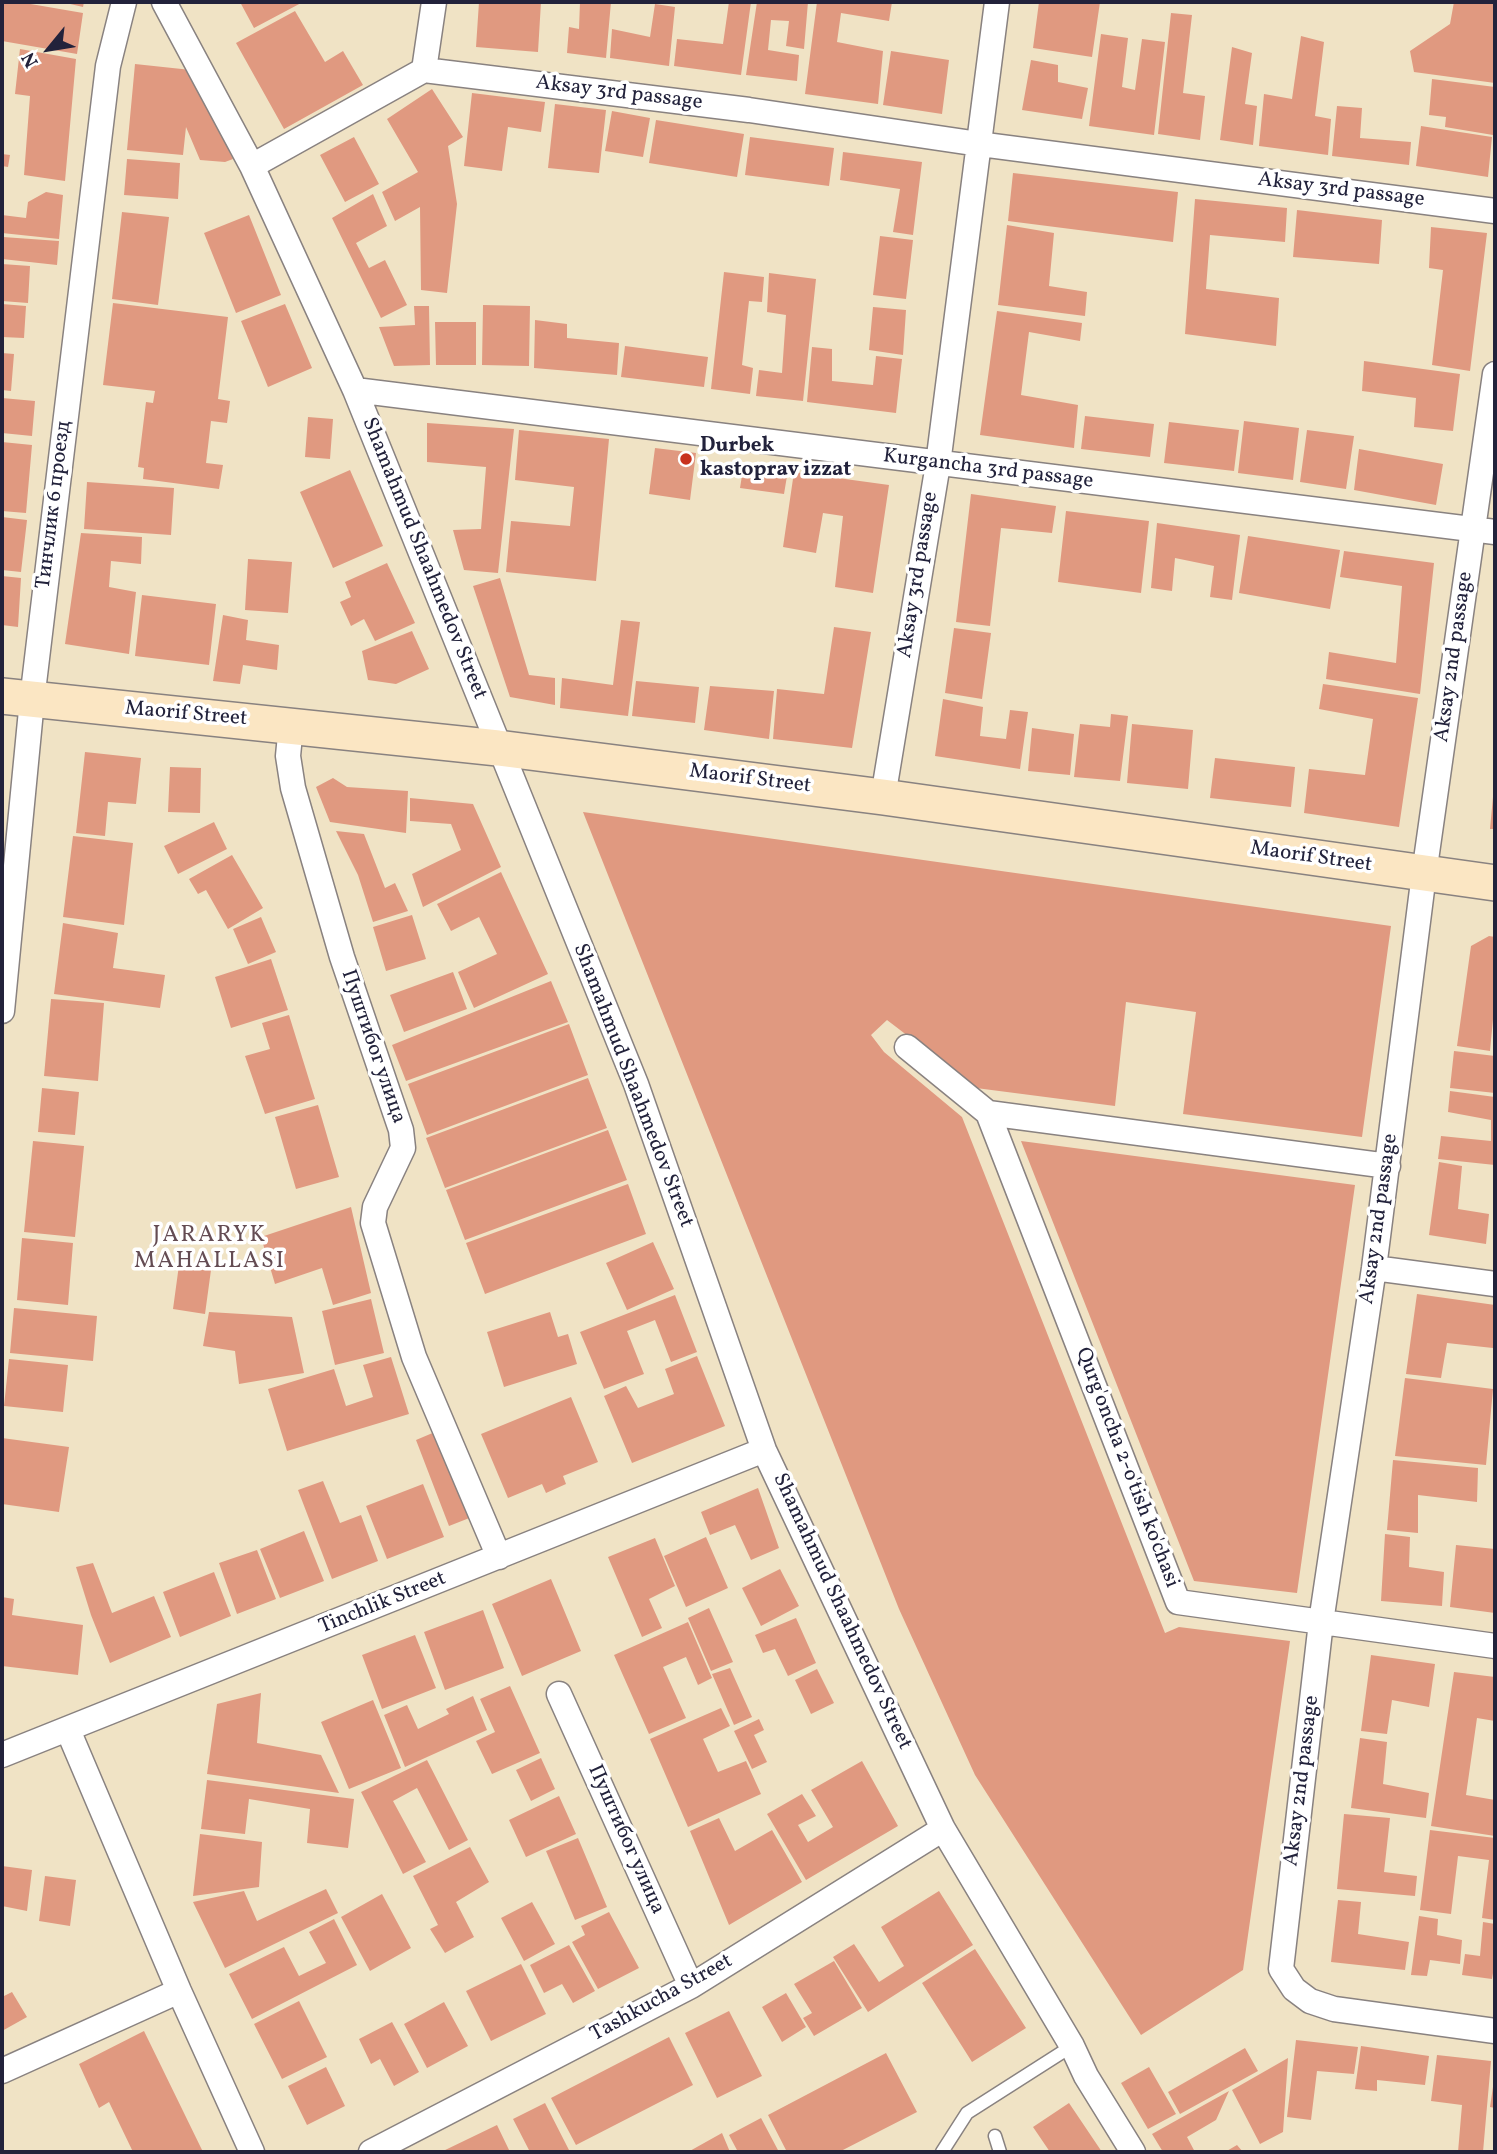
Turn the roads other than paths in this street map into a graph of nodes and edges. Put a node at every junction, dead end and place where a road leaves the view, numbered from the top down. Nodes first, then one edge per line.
1 (124, 2) edge
2 (164, 2) edge
3 (434, 2) edge
4 (997, 2) edge
5 (424, 70) junction
6 (979, 144) junction
7 (252, 166) junction
8 (1495, 211) edge
9 (1495, 374) edge
10 (355, 390) junction
11 (937, 464) junction
12 (1484, 531) edge
13 (17, 698) edge
14 (291, 725) junction
15 (498, 748) junction
16 (883, 797) junction
17 (1424, 874) junction
18 (1495, 883) edge
19 (2, 1011) edge
20 (907, 1047) dead end
21 (988, 1113) junction
22 (1388, 1166) junction
23 (1374, 1268) junction
24 (1495, 1284) edge
25 (764, 1450) junction
26 (499, 1557) junction
27 (1321, 1622) junction
28 (1495, 1646) edge
29 (559, 1694) dead end
30 (68, 1730) junction
31 (2, 1755) edge
32 (943, 1829) junction
33 (691, 1986) junction
34 (179, 1991) junction
35 (1495, 2031) edge
36 (1072, 2046) junction
37 (2, 2071) edge
38 (995, 2136) dead end
39 (252, 2152) edge
40 (371, 2152) edge
41 (942, 2152) edge
42 (1000, 2152) edge
43 (1133, 2152) edge

1 - 13 street, Тинчлик 6 проезд
2 - 7 street, Shamahmud Shaahmedov Street
3 - 5 street
4 - 6 street, Aksay 3rd passage
5 - 6 street, Aksay 3rd passage
5 - 7 street
6 - 8 street, Aksay 3rd passage
6 - 11 street, Aksay 3rd passage
7 - 10 street, Shamahmud Shaahmedov Street
9 - 12 street, Aksay 2nd passage
10 - 11 street, Kurgancha 3rd passage
10 - 15 street, Shamahmud Shaahmedov Street
11 - 12 street, Kurgancha 3rd passage
11 - 16 street, Aksay 3rd passage
12 - 17 street, Aksay 2nd passage
13 - 14 street, Maorif Street
13 - 19 street, Тинчлик 6 проезд
14 - 15 street, Maorif Street
14 - 26 street, Пуштибог улица
15 - 16 street, Maorif Street
15 - 25 street, Shamahmud Shaahmedov Street
16 - 17 street, Maorif Street
17 - 18 street, Maorif Street
17 - 22 street, Aksay 2nd passage
20 - 21 street
21 - 22 street
21 - 27 street, Qurg'oncha 2-o'tish ko'chasi
22 - 23 street, Aksay 2nd passage
23 - 24 street
23 - 27 street, Aksay 2nd passage
25 - 26 street, Tinchlik Street
25 - 32 street, Shamahmud Shaahmedov Street
26 - 30 street, Tinchlik Street
27 - 28 street, Qurg'oncha 2-o'tish ko'chasi
27 - 35 street, Aksay 2nd passage
29 - 33 street, Пуштибог улица
30 - 31 street, Tinchlik Street
30 - 34 street
32 - 33 street, Tаshkucha Street
32 - 36 street, Shamahmud Shaahmedov Street
33 - 40 street, Tаshkucha Street
34 - 37 street
34 - 39 street
36 - 41 lane
36 - 43 street, Shamahmud Shaahmedov Street
38 - 42 lane

